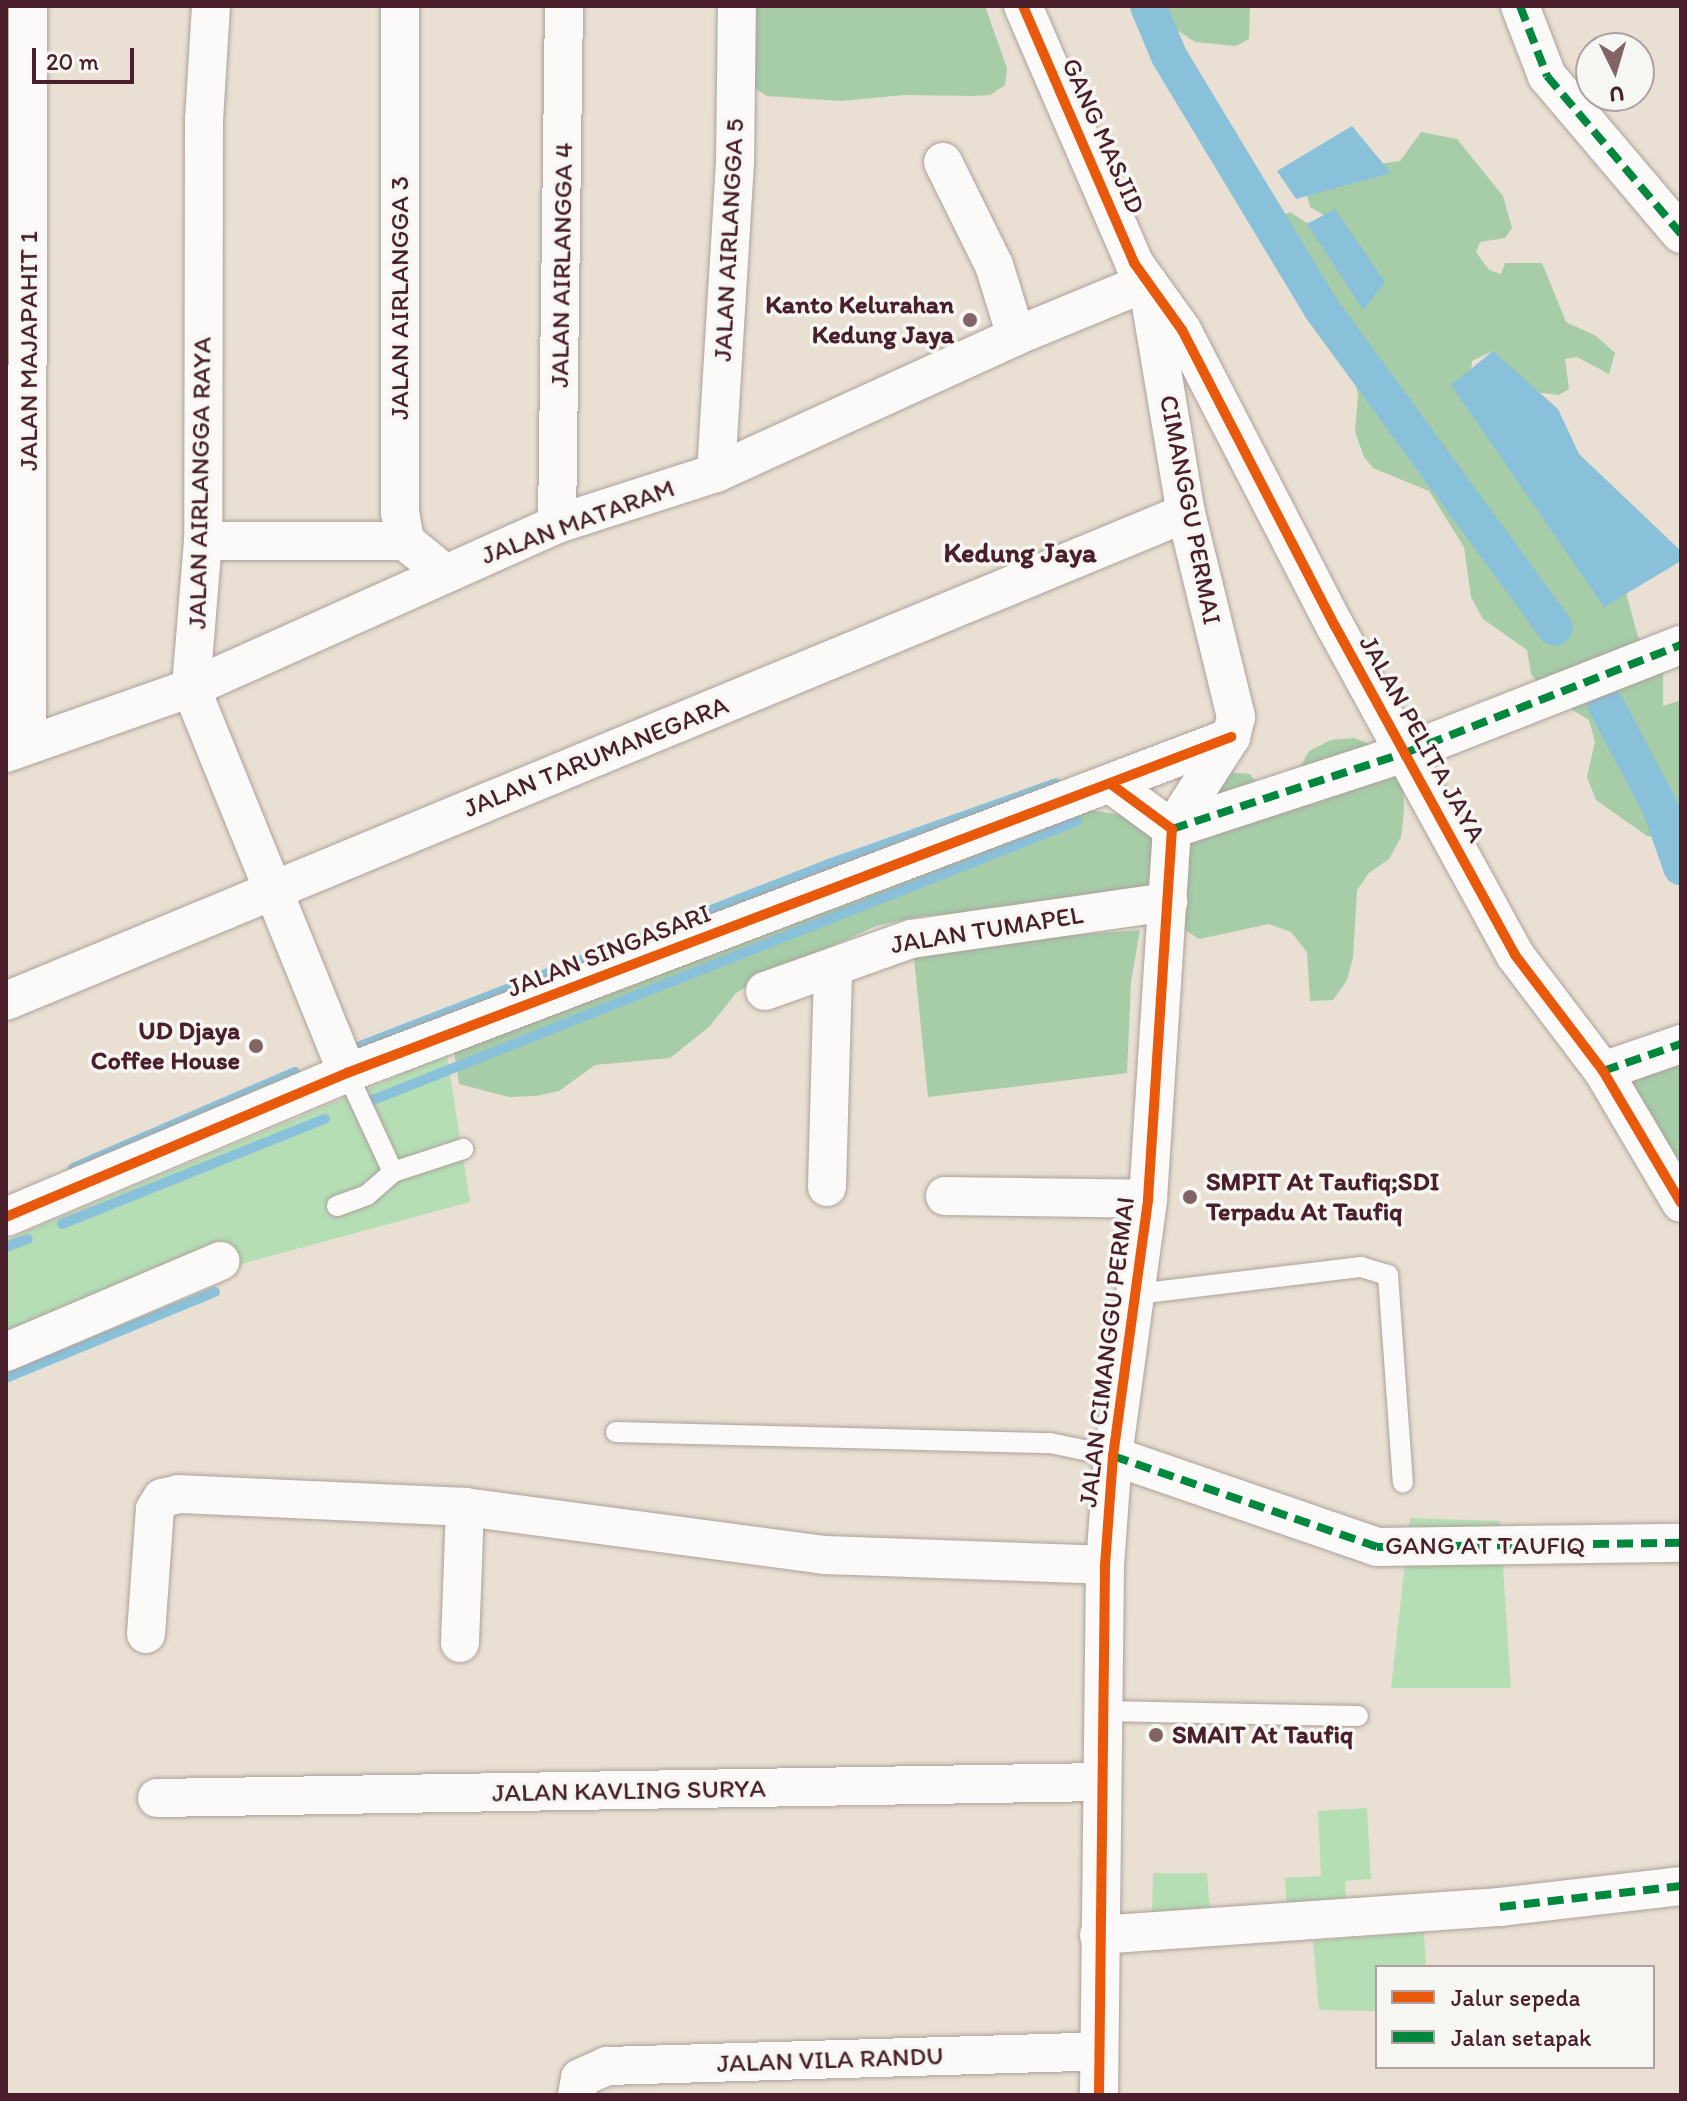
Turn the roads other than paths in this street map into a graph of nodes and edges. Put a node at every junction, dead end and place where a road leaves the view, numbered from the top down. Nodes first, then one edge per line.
1 (28, 6) edge
2 (211, 6) edge
3 (400, 6) edge
4 (564, 6) edge
5 (737, 6) edge
6 (1023, 6) edge
7 (1520, 6) edge
8 (18, 127) edge
9 (943, 162) dead end
10 (1681, 234) edge
11 (1147, 282) junction
12 (1016, 336) junction
13 (716, 473) junction
14 (1186, 513) junction
15 (557, 524) junction
16 (203, 541) junction
17 (405, 541) junction
18 (443, 572) junction
19 (1681, 645) edge
20 (191, 688) junction
21 (1231, 737) junction
22 (13, 746) edge
23 (1405, 753) junction
24 (1113, 786) junction
25 (1172, 829) junction
26 (273, 890) junction
27 (1168, 902) junction
28 (833, 970) junction
29 (765, 991) dead end
30 (6, 1001) edge
31 (1681, 1044) edge
32 (1603, 1071) junction
33 (347, 1073) junction
34 (463, 1149) dead end
35 (393, 1172) junction
36 (827, 1187) dead end
37 (945, 1196) dead end
38 (1148, 1199) junction
39 (1681, 1203) edge
40 (337, 1206) dead end
41 (6, 1217) edge
42 (220, 1261) dead end
43 (1137, 1294) junction
44 (6, 1352) edge
45 (616, 1432) dead end
46 (1113, 1456) junction
47 (1403, 1482) dead end
48 (465, 1507) junction
49 (1681, 1543) edge
50 (1105, 1565) junction
51 (146, 1634) dead end
52 (460, 1643) dead end
53 (1100, 1711) junction
54 (1358, 1716) dead end
55 (1100, 1782) junction
56 (157, 1798) dead end
57 (1681, 1886) edge
58 (1099, 1935) junction
59 (1099, 2051) junction
60 (577, 2095) edge
61 (1099, 2095) edge

1 - 8 street, JALAN MAJAPAHIT 1
2 - 16 street, JALAN AIRLANGGA RAYA
3 - 17 street, JALAN AIRLANGGA 3
4 - 15 street, JALAN AIRLANGGA 4
5 - 13 street, JALAN AIRLANGGA 5
6 - 11 street, GANG MASJID
7 - 10 street
8 - 22 street, JALAN MAJAPAHIT 1
9 - 12 street
11 - 12 street, JALAN MATARAM
11 - 14 street, CIMANGGU PERMAI
11 - 23 street, JALAN PELITA JAYA
12 - 13 street, JALAN MATARAM
13 - 15 street, JALAN MATARAM
14 - 21 street, CIMANGGU PERMAI
14 - 26 street, JALAN TARUMANEGARA
15 - 18 street, JALAN MATARAM
16 - 17 street
16 - 20 street, JALAN AIRLANGGA RAYA
17 - 18 street
18 - 20 street, JALAN MATARAM
19 - 23 street
20 - 22 street, JALAN MATARAM
20 - 26 street, JALAN AIRLANGGA RAYA
21 - 24 street, JALAN SINGASARI
21 - 25 street, JALAN CIMANGGU PERMAI
23 - 25 street
23 - 32 street, JALAN PELITA JAYA
24 - 25 street
24 - 33 street, JALAN SINGASARI
25 - 27 street, JALAN CIMANGGU PERMAI
26 - 30 street, JALAN TARUMANEGARA
26 - 33 street, JALAN AIRLANGGA RAYA
27 - 28 street, JALAN TUMAPEL
27 - 38 street, JALAN CIMANGGU PERMAI
28 - 29 street, JALAN TUMAPEL
28 - 36 street
31 - 32 street
32 - 39 street, JALAN PELITA JAYA
33 - 35 lane
33 - 41 street, JALAN SINGASARI
34 - 35 lane
35 - 40 lane
37 - 38 street
38 - 43 street, JALAN CIMANGGU PERMAI
42 - 44 street
43 - 46 street, JALAN CIMANGGU PERMAI
43 - 47 lane
45 - 46 lane
46 - 49 street, GANG AT TAUFIQ
46 - 50 street, JALAN CIMANGGU PERMAI
48 - 50 street
48 - 51 street
48 - 52 street
50 - 53 street, JALAN CIMANGGU PERMAI
53 - 54 lane
53 - 55 street, JALAN CIMANGGU PERMAI
55 - 56 street, JALAN KAVLING SURYA
55 - 58 street, JALAN CIMANGGU PERMAI
57 - 58 street
58 - 59 street, JALAN CIMANGGU PERMAI
59 - 60 street, JALAN VILA RANDU
59 - 61 street, JALAN CIMANGGU PERMAI

